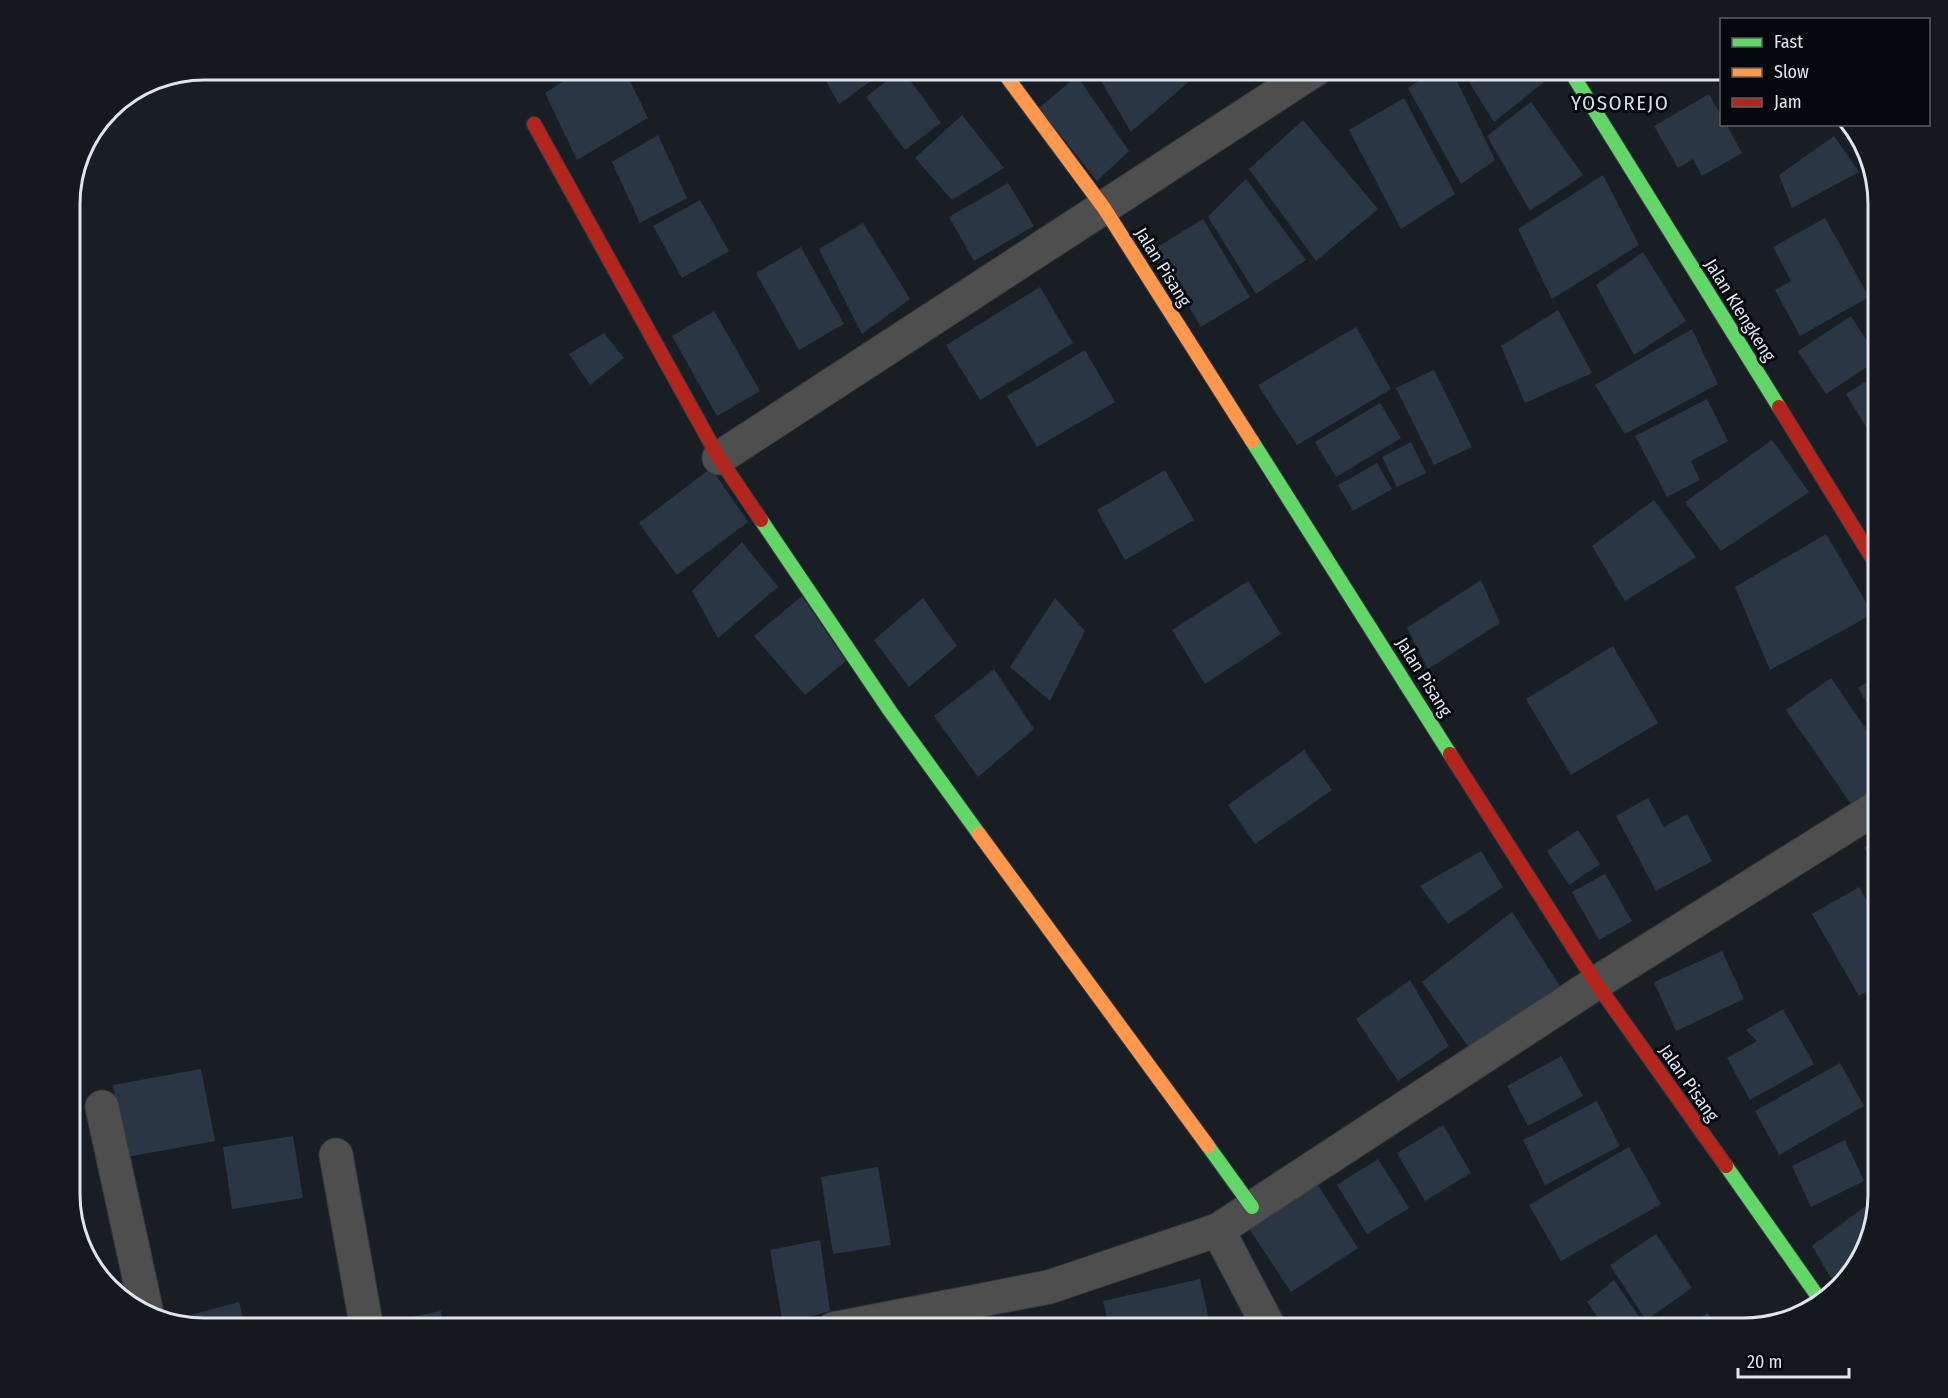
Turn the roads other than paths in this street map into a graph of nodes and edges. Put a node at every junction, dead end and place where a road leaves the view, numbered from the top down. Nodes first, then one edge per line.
1 (1009, 80) edge
2 (1299, 80) edge
3 (1576, 80) edge
4 (534, 124) dead end
5 (1104, 208) junction
6 (719, 458) junction
7 (1868, 551) edge
8 (1868, 813) edge
9 (1596, 983) junction
10 (102, 1107) dead end
11 (336, 1155) dead end
12 (1252, 1207) junction
13 (1218, 1230) junction
14 (1817, 1295) edge
15 (145, 1303) edge
16 (962, 1317) edge
17 (365, 1318) edge
18 (1264, 1318) edge

1 - 5 street, Jalan Pisang
2 - 5 street
3 - 7 street, Jalan Klengkeng
4 - 6 street
5 - 6 street
5 - 9 street, Jalan Pisang
6 - 12 street
8 - 9 street
9 - 12 street
9 - 14 street, Jalan Pisang
10 - 15 street
11 - 17 street
12 - 13 street
13 - 16 street
13 - 18 street

